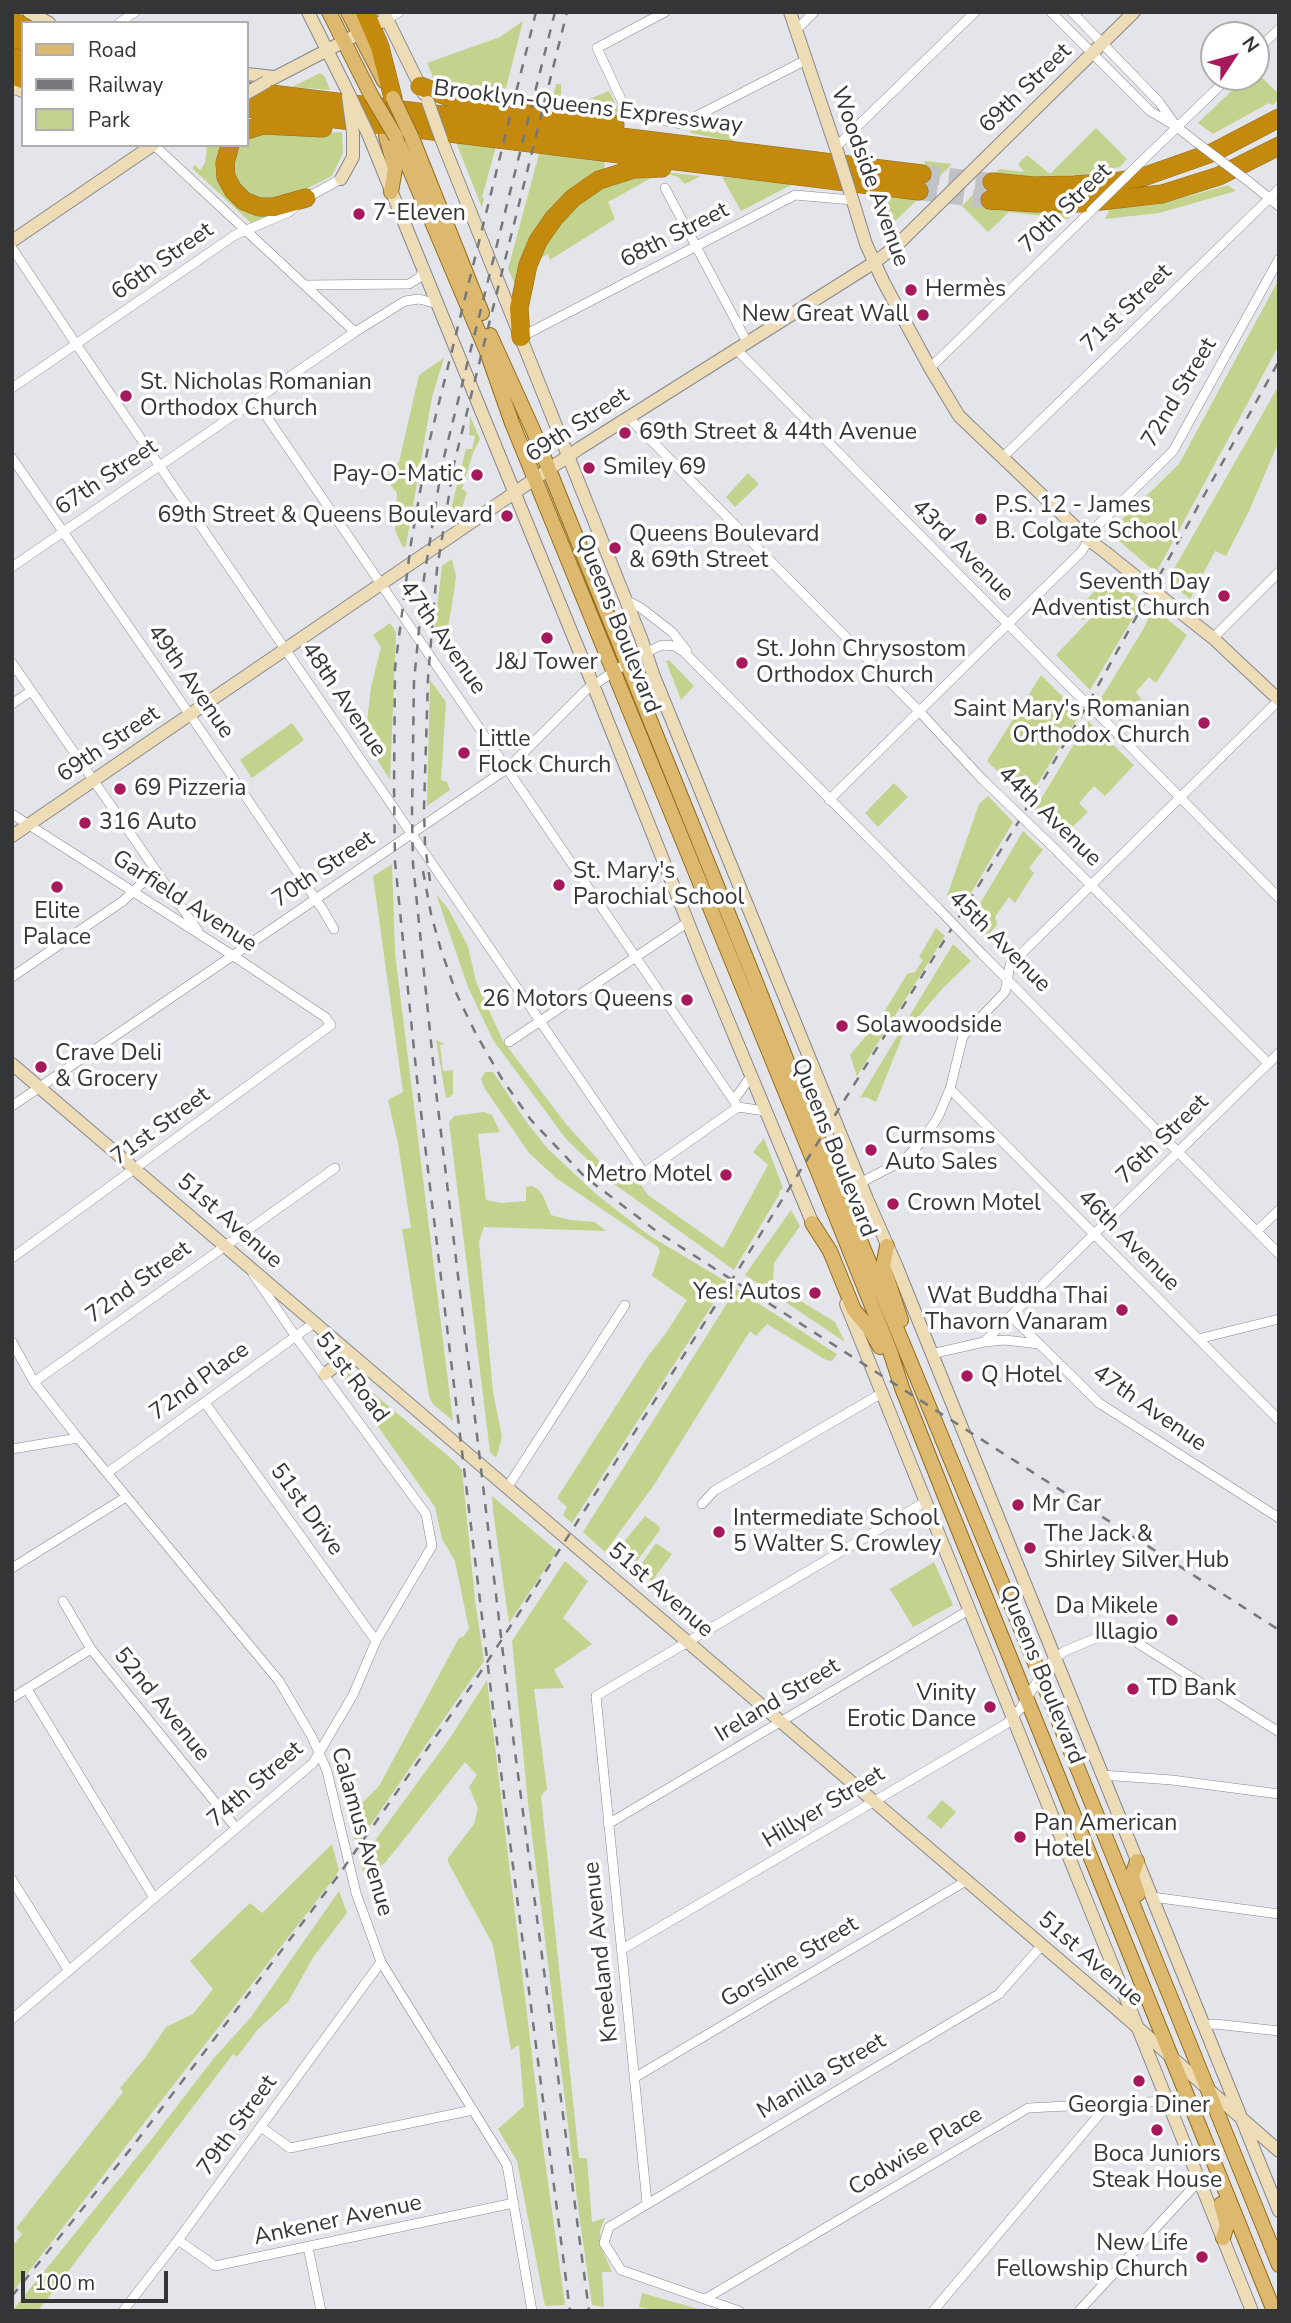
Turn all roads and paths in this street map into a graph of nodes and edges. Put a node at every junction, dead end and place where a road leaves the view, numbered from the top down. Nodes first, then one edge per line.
1 (29, 12) edge
2 (308, 12) edge
3 (329, 12) edge
4 (348, 12) edge
5 (665, 12) edge
6 (790, 12) edge
7 (814, 12) edge
8 (975, 12) edge
9 (1051, 12) edge
10 (1072, 12) edge
11 (1134, 12) edge
12 (378, 19) edge
13 (45, 21) edge
14 (796, 30) junction
15 (343, 41) junction
16 (1102, 43) junction
17 (327, 49) junction
18 (1092, 53) junction
19 (806, 60) junction
20 (248, 74) edge
21 (270, 80) junction
22 (248, 91) edge
23 (1214, 91) edge
24 (248, 92) edge
25 (348, 92) junction
26 (424, 94) junction
27 (393, 98) joint
28 (248, 108) edge
29 (1279, 118) edge
30 (1177, 127) junction
31 (248, 130) edge
32 (399, 135) junction
33 (685, 146) junction
34 (1279, 146) edge
35 (150, 147) edge
36 (155, 147) edge
37 (229, 147) edge
38 (837, 151) junction
39 (755, 171) junction
40 (341, 178) joint
41 (665, 188) dead end
42 (1279, 189) edge
43 (391, 192) junction
44 (851, 196) junction
45 (306, 198) junction
46 (1270, 198) junction
47 (1279, 206) edge
48 (247, 231) junction
49 (12, 241) edge
50 (695, 246) junction
51 (12, 248) edge
52 (1279, 259) edge
53 (875, 262) junction
54 (423, 271) junction
55 (306, 285) junction
56 (438, 304) junction
57 (355, 332) junction
58 (521, 337) junction
59 (76, 344) junction
60 (742, 346) junction
61 (930, 368) junction
62 (12, 388) edge
63 (256, 401) junction
64 (628, 417) junction
65 (568, 456) junction
66 (12, 458) edge
67 (1002, 458) junction
68 (160, 466) junction
69 (548, 469) junction
70 (534, 479) junction
71 (515, 493) junction
72 (63, 532) junction
73 (1089, 540) junction
74 (12, 567) edge
75 (1279, 572) edge
76 (381, 584) junction
77 (626, 600) junction
78 (1007, 624) junction
79 (1213, 638) junction
80 (286, 650) junction
81 (646, 652) junction
82 (691, 659) junction
83 (12, 663) edge
84 (627, 663) junction
85 (612, 672) junction
86 (593, 685) junction
87 (31, 691) junction
88 (1279, 700) edge
89 (12, 704) edge
90 (919, 710) junction
91 (190, 715) junction
92 (508, 768) junction
93 (93, 782) junction
94 (1180, 799) junction
95 (829, 800) junction
96 (12, 814) edge
97 (29, 825) junction
98 (411, 834) junction
99 (12, 836) edge
100 (155, 871) junction
101 (1092, 885) junction
102 (134, 891) junction
103 (1279, 898) edge
104 (315, 899) junction
105 (688, 922) junction
106 (334, 929) dead end
107 (201, 935) junction
108 (232, 955) junction
109 (636, 957) junction
110 (12, 977) edge
111 (1007, 979) junction
112 (538, 1022) junction
113 (331, 1025) joint
114 (509, 1042) dead end
115 (1279, 1053) edge
116 (1268, 1063) junction
117 (12, 1064) edge
118 (751, 1076) junction
119 (40, 1087) junction
120 (950, 1089) junction
121 (736, 1103) junction
122 (12, 1106) edge
123 (765, 1111) junction
124 (1178, 1152) junction
125 (335, 1168) dead end
126 (135, 1169) junction
127 (860, 1183) junction
128 (1279, 1210) edge
129 (812, 1223) junction
130 (1257, 1231) junction
131 (1094, 1234) junction
132 (224, 1246) junction
133 (887, 1246) junction
134 (1279, 1254) edge
135 (12, 1258) edge
136 (246, 1265) junction
137 (625, 1305) dead end
138 (1011, 1316) junction
139 (1279, 1319) edge
140 (314, 1323) junction
141 (296, 1337) junction
142 (1198, 1339) junction
143 (12, 1342) edge
144 (984, 1342) junction
145 (1039, 1344) junction
146 (351, 1354) junction
147 (931, 1354) junction
148 (324, 1374) junction
149 (34, 1382) junction
150 (902, 1388) junction
151 (882, 1394) junction
152 (205, 1403) junction
153 (1279, 1420) edge
154 (935, 1421) junction
155 (78, 1438) junction
156 (12, 1450) edge
157 (107, 1473) junction
158 (507, 1488) junction
159 (126, 1497) junction
160 (925, 1502) junction
161 (702, 1504) dead end
162 (426, 1514) joint
163 (1279, 1518) edge
164 (12, 1568) edge
165 (63, 1601) dead end
166 (968, 1611) junction
167 (376, 1641) junction
168 (687, 1642) junction
169 (91, 1649) junction
170 (1055, 1658) junction
171 (1038, 1681) junction
172 (27, 1689) junction
173 (12, 1698) edge
174 (1026, 1699) junction
175 (1012, 1718) junction
176 (781, 1722) junction
177 (1279, 1732) edge
178 (320, 1754) junction
179 (1102, 1775) junction
180 (1279, 1794) edge
181 (873, 1801) junction
182 (608, 1824) junction
183 (236, 1828) junction
184 (1137, 1861) junction
185 (12, 1880) edge
186 (967, 1881) junction
187 (1152, 1897) junction
188 (154, 1898) junction
189 (1279, 1914) edge
190 (1042, 1945) junction
191 (621, 1950) junction
192 (1153, 1954) junction
193 (381, 1962) junction
194 (69, 1971) junction
195 (12, 2020) edge
196 (1203, 2025) junction
197 (1138, 2028) junction
198 (1279, 2031) edge
199 (1173, 2059) junction
200 (634, 2078) junction
201 (1208, 2089) junction
202 (1167, 2102) junction
203 (1109, 2103) junction
204 (473, 2110) junction
205 (1241, 2118) junction
206 (261, 2127) junction
207 (1207, 2146) junction
208 (1279, 2151) edge
209 (1199, 2181) junction
210 (514, 2203) junction
211 (647, 2203) junction
212 (1279, 2211) edge
213 (1223, 2238) junction
214 (178, 2240) junction
215 (1269, 2240) junction
216 (308, 2247) junction
217 (1279, 2255) edge
218 (1279, 2265) edge
219 (705, 2300) junction
220 (124, 2311) edge
221 (321, 2311) edge
222 (532, 2311) edge
223 (739, 2311) edge
224 (933, 2311) edge
225 (1079, 2311) edge
226 (1252, 2311) edge
227 (1274, 2311) edge

1 - 13 street
2 - 17 street, Queens Boulevard
3 - 15 main road
4 - 12 main road, Queens Boulevard
5 - 19 street
6 - 14 street, Woodside Avenue
7 - 14 street
8 - 38 street
9 - 18 street
10 - 16 street
11 - 16 street, 69th Street
12 - 15 street
12 - 26 street, Queens Boulevard
12 - 27 highway
14 - 19 street, Woodside Avenue
15 - 17 street
15 - 32 main road, bridge
16 - 18 street, 69th Street
16 - 30 street
17 - 21 street
17 - 25 street, Queens Boulevard
18 - 30 street
18 - 53 street, 69th Street
19 - 38 street, Woodside Avenue
20 - 21 street
21 - 22 street, bridge
23 - 30 street, 70th Street
24 - 33 highway, Brooklyn-Queens Expressway
25 - 40 street, bridge
25 - 43 street, Queens Boulevard, bridge
26 - 33 highway
26 - 58 street, Queens Boulevard, bridge
27 - 32 main road, Queens Boulevard, bridge
28 - 32 highway, Brooklyn-Queens Expressway
29 - 34 highway
30 - 46 street, bridge
30 - 61 street, 70th Street, bridge
31 - 32 highway
32 - 39 highway, Brooklyn-Queens Expressway
32 - 43 main road
32 - 69 main road, Queens Boulevard
32 - 70 main road, Queens Boulevard
33 - 39 highway, Brooklyn-Queens Expressway
35 - 49 street
36 - 48 street
37 - 45 highway
38 - 44 street, Woodside Avenue, bridge
39 - 58 highway
40 - 45 street, 66th Street
41 - 50 street, 43rd Avenue
42 - 46 street, 71st Street
43 - 54 street, Queens Boulevard
44 - 50 street, 68th Street
44 - 53 street, Woodside Avenue
45 - 48 street, 66th Street
46 - 47 street
46 - 67 street, 71st Street
48 - 55 street
48 - 59 street, 66th Street
50 - 58 street, 68th Street
50 - 60 street, 43rd Avenue
51 - 59 street, 48th Avenue
52 - 73 street, 72nd Street
53 - 60 street, 69th Street
53 - 61 street, Woodside Avenue
54 - 55 street
54 - 56 street, Queens Boulevard
55 - 57 street
56 - 57 street, 67th Street
56 - 71 street, Queens Boulevard
57 - 63 street, 67th Street
58 - 65 street, Queens Boulevard
59 - 62 street, 66th Street
59 - 68 street, 48th Avenue
60 - 64 street, 69th Street
60 - 78 street, 43rd Avenue
61 - 67 street, Woodside Avenue
63 - 68 street, 67th Street
63 - 76 street, 47th Avenue
64 - 65 street, 69th Street
64 - 90 street, 44th Avenue
65 - 69 street, 69th Street
65 - 77 street, Queens Boulevard
66 - 72 street, 49th Avenue
67 - 73 street, Woodside Avenue
68 - 72 street, 67th Street
68 - 80 street, 48th Avenue
69 - 70 street, 69th Street
69 - 84 main road, Queens Boulevard
70 - 71 street, 69th Street
70 - 85 main road, Queens Boulevard
71 - 76 street, 69th Street
71 - 86 street, Queens Boulevard
72 - 74 street, 67th Street
72 - 91 street, 49th Avenue
73 - 78 street, 72nd Street
73 - 79 street, Woodside Avenue, bridge
75 - 79 street
76 - 80 street, 69th Street
76 - 92 street, 47th Avenue
77 - 81 street, Queens Boulevard
77 - 82 street, 45th Avenue
78 - 90 street, 72nd Street
78 - 94 street, 43rd Avenue, bridge
79 - 88 street, Woodside Avenue
80 - 91 street, 69th Street
80 - 98 street, 48th Avenue
81 - 82 street, 45th Avenue
81 - 84 street, 70th Street
81 - 127 street, Queens Boulevard
82 - 95 street, 45th Avenue
83 - 87 street
84 - 85 street, 70th Street
84 - 154 main road, Queens Boulevard
85 - 86 street, 70th Street
85 - 150 main road, Queens Boulevard
86 - 92 street, 70th Street
86 - 105 street, Queens Boulevard
87 - 89 street
87 - 93 street
88 - 94 street
90 - 95 street, 72nd Street
90 - 101 street, 44th Avenue, bridge
91 - 93 street, 69th Street
91 - 104 street, 49th Avenue
92 - 98 street, 70th Street
92 - 109 street, 47th Avenue
93 - 97 street, 69th Street
93 - 100 street
94 - 101 street
94 - 103 street, 43rd Avenue
95 - 111 street, 45th Avenue, bridge
96 - 97 street, Garfield Avenue
97 - 99 street, 69th Street
97 - 102 street, Garfield Avenue
98 - 104 street, 70th Street
98 - 112 street, 48th Avenue
100 - 102 street
100 - 107 street
101 - 111 street
101 - 116 street, 44th Avenue
102 - 107 street, Garfield Avenue
102 - 110 street
104 - 106 street, 49th Avenue
104 - 108 street, 70th Street
105 - 109 street
105 - 118 street, Queens Boulevard
107 - 108 street, Garfield Avenue
108 - 113 street, Garfield Avenue
108 - 119 street, 70th Street
109 - 112 street
109 - 121 street, 47th Avenue
111 - 120 street
111 - 124 street, 45th Avenue
112 - 114 street
112 - 121 street, 48th Avenue
113 - 126 street, 71st Street
115 - 116 street, 76th Street
116 - 124 street, 76th Street
117 - 119 street, 51st Avenue
118 - 121 street
118 - 123 street, Queens Boulevard
119 - 122 street, 70th Street
119 - 126 street, 51st Avenue
120 - 127 street
120 - 131 street, 46th Avenue
121 - 123 street
123 - 129 street, Queens Boulevard
124 - 130 street, 45th Avenue
124 - 131 street, 76th Street
125 - 132 street, 72nd Street
126 - 132 street, 51st Avenue
126 - 135 street, 71st Street
127 - 133 street, Queens Boulevard
128 - 130 street
129 - 150 main road
129 - 151 street, Queens Boulevard
130 - 134 street, 45th Avenue
131 - 138 street, 76th Street
131 - 142 street, 46th Avenue
132 - 136 street, 51st Avenue
132 - 149 street, 72nd Street
133 - 147 street, Queens Boulevard
133 - 154 main road
136 - 140 street, 51st Avenue
136 - 141 street, 51st Road
137 - 158 street
138 - 144 street, 76th Street
138 - 145 street, 47th Avenue
139 - 142 street
140 - 141 street, 72nd Place
140 - 146 street, 51st Avenue
141 - 148 street, 51st Road
141 - 152 street, 72nd Place
142 - 153 street, 46th Avenue
143 - 149 street, Calamus Avenue
144 - 145 street
144 - 147 street
145 - 163 street, 47th Avenue
146 - 148 street
146 - 158 street, 51st Avenue
147 - 170 street, Queens Boulevard
148 - 162 street, 51st Road
149 - 155 street, Calamus Avenue
150 - 174 main road, Queens Boulevard
151 - 160 street, Queens Boulevard
151 - 161 street
152 - 157 street, 72nd Place
152 - 167 street, 51st Drive
154 - 171 main road, Queens Boulevard
155 - 156 street
155 - 157 street, Calamus Avenue
157 - 159 street, Calamus Avenue
158 - 168 street, 51st Avenue
159 - 164 street
159 - 178 street, Calamus Avenue
160 - 166 street, Queens Boulevard
160 - 168 street
162 - 167 street, 74th Street
165 - 169 street, 52nd Avenue
166 - 175 street, Queens Boulevard
166 - 176 street, Ireland Street
167 - 178 street, 74th Street
168 - 176 street, 51st Avenue
168 - 182 street, Kneeland Avenue
169 - 172 street
169 - 183 street, 52nd Avenue
170 - 171 street, Hillyer Street
170 - 177 street
170 - 179 street, Queens Boulevard
171 - 174 street, Hillyer Street
171 - 192 main road, Queens Boulevard
172 - 173 street
172 - 188 street
174 - 175 street, Hillyer Street
174 - 199 main road, Queens Boulevard
175 - 181 street, Hillyer Street
175 - 197 street, Queens Boulevard
176 - 181 street, 51st Avenue
176 - 182 street, Ireland Street
178 - 183 street, 74th Street
178 - 193 street, Calamus Avenue
179 - 180 street
179 - 184 street, Queens Boulevard
181 - 186 street, 51st Avenue
181 - 191 street, Hillyer Street
182 - 191 street, Kneeland Avenue
183 - 188 street, 74th Street
184 - 187 street, Queens Boulevard
184 - 192 main road
185 - 194 street
186 - 190 street, 51st Avenue
186 - 200 street, Gorsline Street
187 - 189 street
187 - 196 street, Queens Boulevard
188 - 194 street, 74th Street
190 - 197 street, 51st Avenue
190 - 211 street, Manilla Street
191 - 200 street, Kneeland Avenue
192 - 201 main road, Queens Boulevard
193 - 204 street, Calamus Avenue
193 - 206 street, 79th Street
194 - 195 street, 74th Street
196 - 198 street
196 - 205 street, Queens Boulevard
197 - 199 street, 51st Avenue
197 - 202 street, Queens Boulevard
199 - 201 street, 51st Avenue
199 - 207 main road, Queens Boulevard
200 - 211 street, Kneeland Avenue
201 - 205 street, 51st Avenue
201 - 215 main road, Queens Boulevard
202 - 203 street, Codwise Place
202 - 209 street, Queens Boulevard
203 - 219 street, Codwise Place
203 - 224 street
204 - 206 street
204 - 210 street, Calamus Avenue
205 - 208 street, 51st Avenue
205 - 212 street, Queens Boulevard
206 - 214 street, 79th Street
207 - 213 main road
207 - 227 main road, Queens Boulevard
209 - 213 street, Queens Boulevard
209 - 225 street
210 - 216 street, Ankener Avenue
210 - 222 street, Calamus Avenue
211 - 219 street, Manilla Street
213 - 226 street, Queens Boulevard
214 - 216 street, Ankener Avenue
214 - 220 street, 79th Street
215 - 217 main road
215 - 218 main road, Queens Boulevard
216 - 221 street
219 - 223 street

